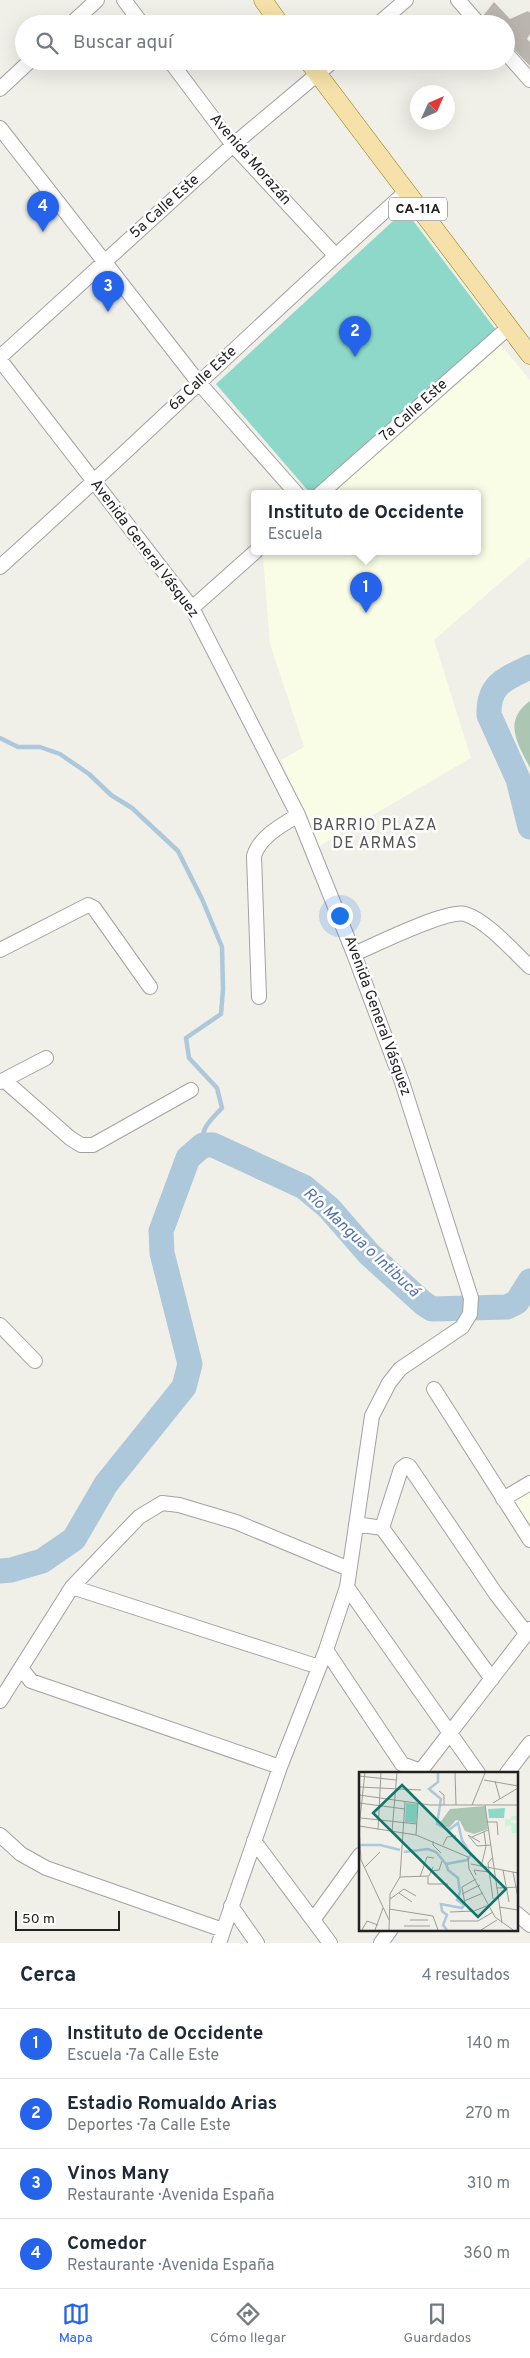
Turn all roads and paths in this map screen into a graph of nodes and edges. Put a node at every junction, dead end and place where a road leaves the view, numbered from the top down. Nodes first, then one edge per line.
1 (97, 0) edge
2 (124, 0) edge
3 (263, 0) edge
4 (406, 0) edge
5 (458, 0) edge
6 (81, 15) edge
7 (135, 15) edge
8 (274, 15) edge
9 (388, 15) edge
10 (471, 15) edge
11 (515, 63) edge
12 (20, 70) edge
13 (177, 70) edge
14 (310, 70) edge
15 (314, 70) edge
16 (530, 80) edge
17 (0, 89) edge
18 (0, 128) edge
19 (233, 145) junction
20 (406, 192) junction
21 (335, 255) junction
22 (104, 264) junction
23 (508, 328) junction
24 (530, 355) edge
25 (0, 359) edge
26 (199, 384) junction
27 (94, 483) junction
28 (293, 490) edge
29 (325, 490) edge
30 (252, 555) edge
31 (0, 567) edge
32 (192, 608) junction
33 (298, 815) junction
34 (0, 950) edge
35 (354, 954) junction
36 (530, 967) edge
37 (150, 986) dead end
38 (259, 998) dead end
39 (46, 1058) dead end
40 (2, 1081) edge
41 (191, 1090) dead end
42 (0, 1325) edge
43 (35, 1361) dead end
44 (434, 1389) dead end
45 (530, 1482) edge
46 (503, 1499) junction
47 (356, 1524) junction
48 (382, 1528) junction
49 (530, 1540) edge
50 (349, 1568) junction
51 (346, 1586) junction
52 (72, 1587) junction
53 (528, 1632) edge
54 (326, 1650) junction
55 (319, 1667) junction
56 (21, 1668) junction
57 (492, 1679) junction
58 (0, 1701) edge
59 (451, 1732) junction
60 (530, 1743) edge
61 (280, 1767) junction
62 (420, 1772) edge
63 (477, 1772) edge
64 (509, 1772) edge
65 (0, 1835) edge
66 (254, 1841) junction
67 (359, 1856) edge
68 (231, 1906) junction
69 (518, 1915) edge
70 (313, 1920) junction
71 (530, 1925) edge
72 (390, 1930) edge
73 (221, 1936) edge
74 (257, 1943) edge
75 (330, 1943) edge
76 (380, 1943) edge

1 - 6 street
2 - 7 street
3 - 8 main road
4 - 9 street
5 - 10 street
11 - 16 street
12 - 17 street
13 - 19 street, Avenida Morazán
14 - 19 street, 5a Calle Este
15 - 20 main road, CA-11A
18 - 22 street
19 - 21 street, Avenida Morazán
19 - 22 street, 5a Calle Este
20 - 21 street, 6a Calle Este
20 - 23 main road, CA-11A
21 - 26 street, 6a Calle Este
22 - 25 street, 5a Calle Este
22 - 26 street
23 - 24 main road, CA-11A
23 - 29 street, 7a Calle Este
25 - 27 street, Avenida General Vásquez
26 - 27 street, 6a Calle Este
26 - 28 street
27 - 31 street, 6a Calle Este
27 - 32 street, Avenida General Vásquez
30 - 32 street
32 - 33 street, Avenida General Vásquez
33 - 35 street, Avenida General Vásquez
33 - 38 street
34 - 37 street
35 - 36 street
35 - 47 street, Avenida General Vásquez
39 - 40 street
40 - 41 street
42 - 43 street
44 - 46 street
45 - 46 street
46 - 49 street
47 - 48 street
47 - 50 street, Avenida General Vásquez
48 - 53 street
48 - 57 street
50 - 51 street, Avenida General Vásquez
50 - 52 street
51 - 54 street, Avenida General Vásquez
51 - 59 street
52 - 55 street
52 - 56 street
53 - 57 street
54 - 55 street, Avenida General Vásquez
54 - 62 street
55 - 61 street, Avenida General Vásquez
56 - 58 street
56 - 61 street
57 - 59 street
59 - 62 street
59 - 63 street
60 - 64 street
61 - 66 street, Avenida General Vásquez
65 - 73 street
66 - 68 street, Avenida General Vásquez
66 - 70 street
67 - 70 street
68 - 73 street, Avenida General Vásquez
68 - 74 street
69 - 71 street
70 - 75 street
72 - 76 street

